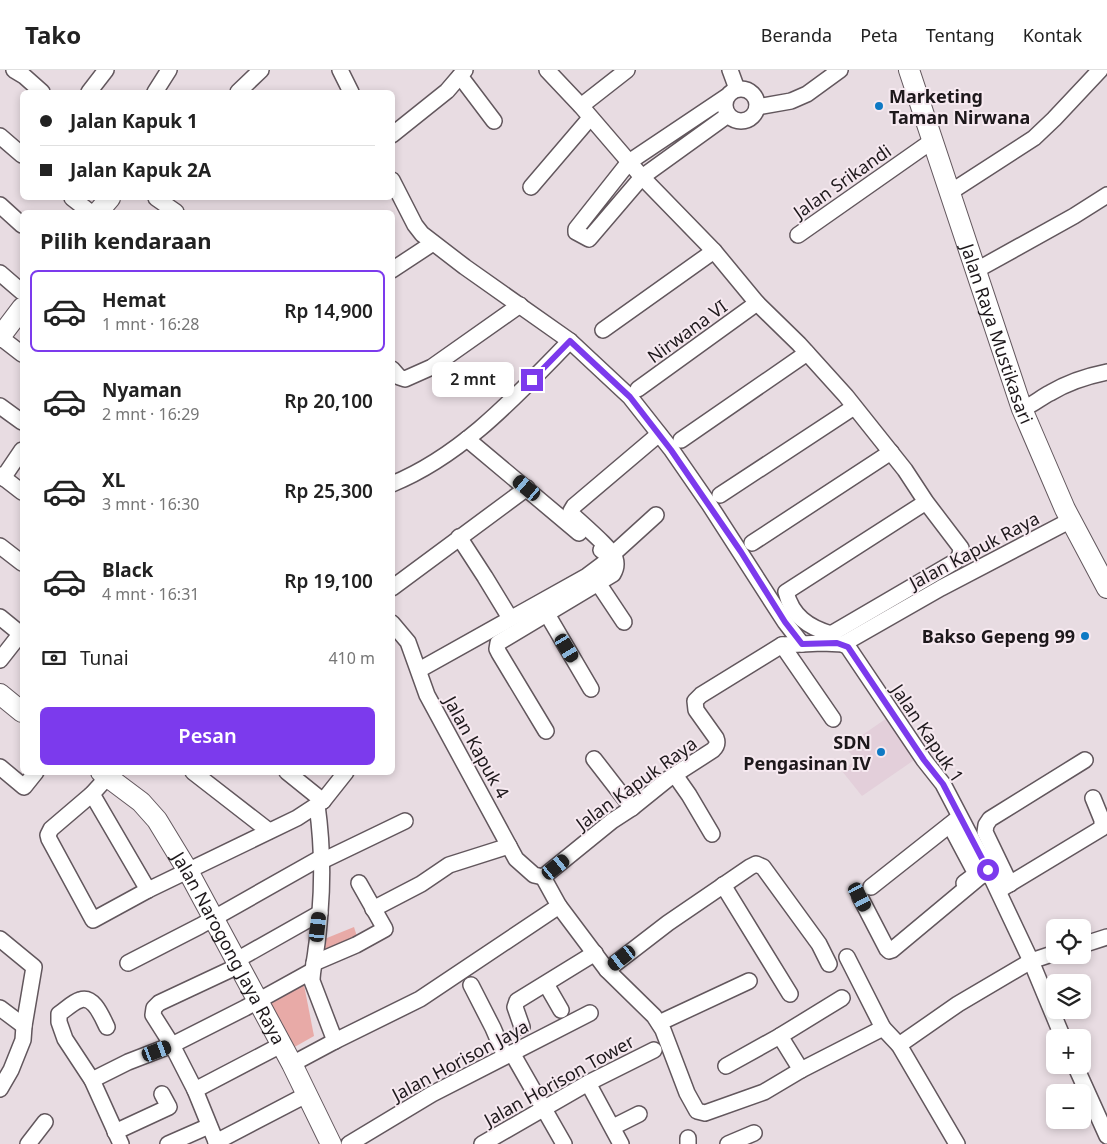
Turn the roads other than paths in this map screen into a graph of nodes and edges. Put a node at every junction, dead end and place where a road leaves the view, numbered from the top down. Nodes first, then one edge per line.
1 (106, 70) edge
2 (169, 70) edge
3 (261, 70) edge
4 (340, 70) edge
5 (547, 70) edge
6 (628, 70) edge
7 (730, 70) edge
8 (840, 70) edge
9 (908, 70) edge
10 (1100, 70) edge
11 (22, 72) edge
12 (463, 73) edge
13 (40, 90) edge
14 (91, 90) edge
15 (157, 90) edge
16 (240, 90) edge
17 (350, 90) edge
18 (732, 93) junction
19 (757, 107) junction
20 (586, 112) junction
21 (728, 115) junction
22 (494, 121) dead end
23 (395, 133) edge
24 (0, 136) edge
25 (932, 141) junction
26 (20, 153) edge
27 (629, 162) junction
28 (642, 177) junction
29 (395, 186) edge
30 (531, 187) dead end
31 (949, 192) junction
32 (1107, 195) edge
33 (75, 200) edge
34 (108, 200) edge
35 (158, 200) edge
36 (0, 205) edge
37 (87, 210) edge
38 (100, 210) edge
39 (170, 210) edge
40 (20, 223) edge
41 (798, 234) dead end
42 (433, 243) junction
43 (714, 251) junction
44 (395, 268) edge
45 (975, 271) junction
46 (0, 273) edge
47 (20, 290) edge
48 (757, 302) junction
49 (520, 305) junction
50 (20, 311) edge
51 (604, 330) dead end
52 (0, 337) edge
53 (570, 341) junction
54 (20, 352) edge
55 (807, 353) junction
56 (395, 372) edge
57 (1107, 372) edge
58 (638, 389) dead end
59 (0, 406) edge
60 (854, 407) junction
61 (1022, 409) junction
62 (20, 421) edge
63 (659, 434) junction
64 (467, 439) junction
65 (682, 440) dead end
66 (20, 452) edge
67 (891, 452) junction
68 (1, 476) edge
69 (395, 483) edge
70 (527, 488) junction
71 (20, 490) edge
72 (720, 495) dead end
73 (926, 502) junction
74 (656, 515) dead end
75 (1071, 520) junction
76 (459, 538) junction
77 (752, 543) dead end
78 (0, 546) edge
79 (613, 554) junction
80 (20, 561) edge
81 (598, 583) junction
82 (395, 586) edge
83 (1107, 588) edge
84 (547, 614) junction
85 (0, 617) edge
86 (510, 618) junction
87 (624, 622) dead end
88 (395, 627) edge
89 (20, 632) edge
90 (20, 635) edge
91 (802, 644) junction
92 (844, 644) junction
93 (782, 645) junction
94 (0, 660) edge
95 (419, 670) junction
96 (591, 689) dead end
97 (0, 694) edge
98 (20, 710) edge
99 (833, 719) dead end
100 (546, 731) dead end
101 (594, 759) dead end
102 (1085, 760) dead end
103 (0, 767) edge
104 (34, 775) edge
105 (106, 775) edge
106 (108, 775) edge
107 (198, 775) edge
108 (290, 775) edge
109 (343, 775) edge
110 (675, 775) junction
111 (92, 794) junction
112 (1093, 798) dead end
113 (320, 803) junction
114 (632, 808) junction
115 (404, 821) dead end
116 (955, 821) junction
117 (269, 831) junction
118 (712, 834) dead end
119 (510, 846) junction
120 (322, 859) junction
121 (988, 870) junction
122 (188, 871) junction
123 (543, 877) junction
124 (359, 883) dead end
125 (723, 884) junction
126 (871, 887) dead end
127 (1004, 888) junction
128 (148, 890) junction
129 (860, 897) dead end
130 (559, 906) junction
131 (373, 909) junction
132 (320, 913) junction
133 (213, 919) junction
134 (906, 927) dead end
135 (1107, 937) edge
136 (0, 939) edge
137 (1091, 942) edge
138 (595, 953) junction
139 (847, 957) dead end
140 (1046, 957) edge
141 (1031, 961) junction
142 (128, 963) dead end
143 (237, 963) junction
144 (829, 964) dead end
145 (313, 967) junction
146 (607, 970) junction
147 (749, 980) dead end
148 (546, 984) junction
149 (470, 985) dead end
150 (790, 994) dead end
151 (842, 998) dead end
152 (258, 1001) junction
153 (0, 1008) edge
154 (561, 1010) dead end
155 (590, 1013) dead end
156 (659, 1023) junction
157 (24, 1026) junction
158 (522, 1026) dead end
159 (107, 1027) dead end
160 (883, 1028) junction
161 (1059, 1029) edge
162 (780, 1036) junction
163 (335, 1041) junction
164 (172, 1045) junction
165 (281, 1045) junction
166 (899, 1045) junction
167 (654, 1050) dead end
168 (508, 1055) junction
169 (292, 1064) junction
170 (726, 1066) dead end
171 (801, 1070) junction
172 (1078, 1074) edge
173 (92, 1080) junction
174 (588, 1083) junction
175 (2, 1084) edge
176 (195, 1090) junction
177 (162, 1094) dead end
178 (306, 1095) junction
179 (544, 1109) junction
180 (639, 1114) dead end
181 (45, 1122) dead end
182 (209, 1126) junction
183 (613, 1127) junction
184 (754, 1133) dead end
185 (1107, 1136) edge
186 (118, 1138) edge
187 (503, 1139) edge
188 (951, 1142) edge
189 (217, 1143) edge
190 (28, 1144) edge
191 (168, 1144) edge
192 (331, 1144) edge
193 (349, 1144) edge
194 (482, 1144) edge
195 (564, 1144) edge
196 (621, 1144) edge
197 (728, 1144) edge

1 - 14 street
2 - 15 street
3 - 16 street
4 - 17 street
5 - 20 street
6 - 20 street
7 - 18 street
8 - 19 street
9 - 25 main road, Jalan Raya Mustikasari
10 - 31 street
11 - 13 street
12 - 22 street
12 - 23 street
18 - 19 street
18 - 21 street
18 - 27 street
19 - 21 street
20 - 27 street
20 - 30 street
21 - 28 street
24 - 26 street
25 - 31 main road, Jalan Raya Mustikasari
25 - 41 street, Jalan Srikandi
27 - 28 street
27 - 28 street
28 - 43 street
29 - 42 street
31 - 45 main road, Jalan Raya Mustikasari
32 - 45 street
33 - 37 street
34 - 38 main road
35 - 39 street
36 - 40 street
42 - 44 street
42 - 49 street
43 - 48 street
43 - 51 street
45 - 61 main road, Jalan Raya Mustikasari
46 - 47 street
48 - 55 street
48 - 58 street, Nirwana VI
49 - 53 street
49 - 56 street
50 - 52 main road
52 - 54 street
53 - 63 street
53 - 64 street
55 - 60 street
55 - 65 street
57 - 61 street
59 - 62 street
60 - 67 street
60 - 72 street
61 - 75 main road, Jalan Raya Mustikasari
63 - 79 street
63 - 91 street
64 - 69 street
64 - 70 street
66 - 68 street
67 - 73 street
67 - 77 street
68 - 71 street
70 - 76 street
70 - 86 street
73 - 73 street
74 - 79 street
75 - 83 main road, Jalan Raya Mustikasari
75 - 92 street, Jalan Kapuk Raya
76 - 82 street
76 - 86 street
78 - 80 street
79 - 81 street
81 - 84 street
81 - 87 street
84 - 96 street
84 - 100 street
85 - 89 street
86 - 95 street
88 - 95 street, Jalan Kapuk 4
90 - 94 street
91 - 92 street, Jalan Kapuk Raya
91 - 93 street, Jalan Kapuk Raya
92 - 116 street, Jalan Kapuk 1
93 - 99 street
93 - 110 street, Jalan Kapuk Raya
95 - 119 street, Jalan Kapuk 4
97 - 98 main road
101 - 114 street
102 - 127 street
103 - 104 street
105 - 111 street
106 - 122 main road, Jalan Narogong Jaya Raya
107 - 117 street
108 - 113 street
109 - 113 street
110 - 114 street, Jalan Kapuk Raya
110 - 118 street
111 - 128 street
111 - 128 street
112 - 127 street
113 - 117 street
113 - 120 street
114 - 123 street, Jalan Kapuk Raya
115 - 120 street
116 - 121 street, Jalan Kapuk 1
116 - 126 street
116 - 134 street
117 - 122 street
119 - 123 street, Jalan Kapuk 4
119 - 131 street
120 - 132 street
120 - 133 street
121 - 127 street, Jalan Kapuk 1
121 - 129 street
122 - 128 street
122 - 133 main road, Jalan Narogong Jaya Raya
123 - 130 street
124 - 131 street
125 - 144 street
125 - 146 street
125 - 150 street
127 - 141 street, Jalan Kapuk 1
130 - 138 street
130 - 163 street
131 - 145 street
132 - 143 street
132 - 145 street
133 - 142 street
133 - 143 main road, Jalan Narogong Jaya Raya
135 - 137 street
136 - 157 street
138 - 146 street
138 - 148 street
139 - 160 street
140 - 141 street
141 - 161 street, Jalan Kapuk 1
141 - 166 street
143 - 152 main road, Jalan Narogong Jaya Raya
143 - 164 street
145 - 152 street
145 - 163 street
146 - 156 street
147 - 156 street
148 - 154 street
148 - 158 street
149 - 168 street
151 - 162 street
152 - 164 street
152 - 165 main road, Jalan Narogong Jaya Raya
153 - 157 street
155 - 168 street, Jalan Horison Jaya
156 - 171 street
157 - 175 street
159 - 173 street
160 - 166 street
160 - 171 street
162 - 170 street
162 - 171 street
163 - 169 street
164 - 173 street
164 - 176 street
165 - 169 main road, Jalan Narogong Jaya Raya
165 - 176 street
166 - 188 street
167 - 174 street, Jalan Horison Tower
168 - 179 street
168 - 193 street, Jalan Horison Jaya
169 - 178 main road, Jalan Narogong Jaya Raya
172 - 185 street
173 - 186 street
174 - 179 street, Jalan Horison Tower
174 - 183 street
176 - 182 street
177 - 186 street
178 - 189 street
178 - 192 main road, Jalan Narogong Jaya Raya
179 - 187 street, Jalan Horison Tower
179 - 195 street
180 - 183 street
181 - 190 street
182 - 189 street
182 - 191 street
183 - 196 street
184 - 197 street
187 - 194 street, Jalan Horison Tower

